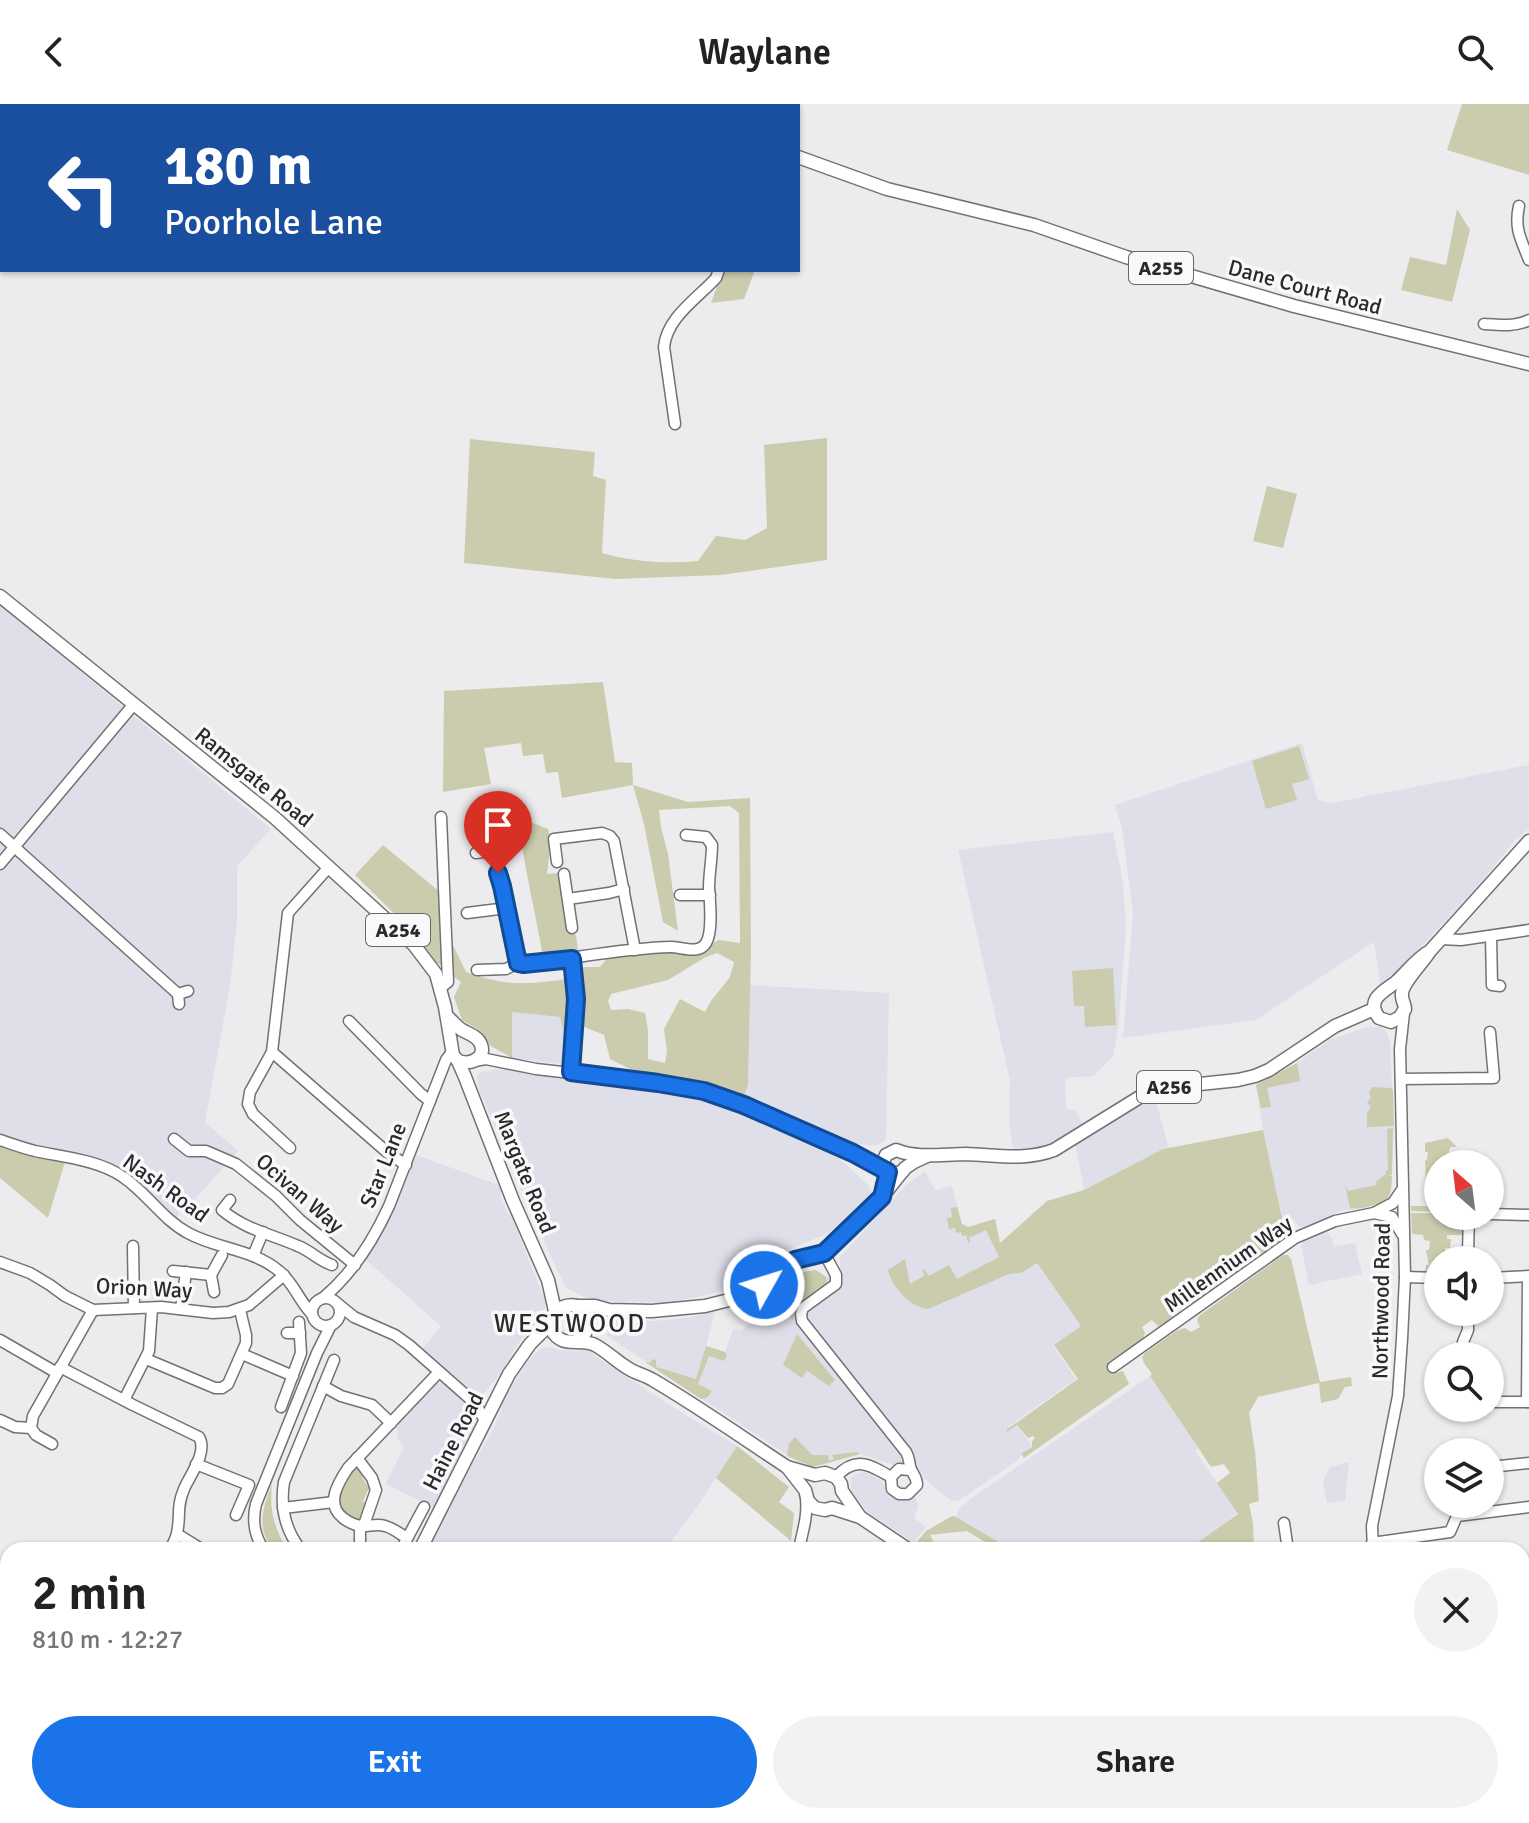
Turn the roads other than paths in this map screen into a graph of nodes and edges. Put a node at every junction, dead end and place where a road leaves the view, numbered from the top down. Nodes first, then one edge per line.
1 (800, 158) edge
2 (1519, 206) dead end
3 (1529, 260) edge
4 (718, 272) edge
5 (1529, 320) edge
6 (1484, 324) dead end
7 (1529, 364) edge
8 (675, 424) dead end
9 (0, 596) edge
10 (134, 704) junction
11 (441, 817) dead end
12 (0, 834) edge
13 (686, 835) dead end
14 (1529, 841) edge
15 (15, 847) junction
16 (511, 848) dead end
17 (495, 850) junction
18 (476, 853) dead end
19 (557, 862) dead end
20 (0, 864) edge
21 (329, 867) junction
22 (564, 874) dead end
23 (624, 889) junction
24 (680, 895) dead end
25 (710, 895) junction
26 (568, 899) junction
27 (507, 908) junction
28 (467, 913) dead end
29 (572, 928) dead end
30 (1529, 930) edge
31 (1491, 936) junction
32 (1441, 939) junction
33 (635, 950) junction
34 (1430, 951) junction
35 (572, 959) junction
36 (518, 963) junction
37 (477, 970) dead end
38 (1500, 986) dead end
39 (440, 988) junction
40 (1383, 992) junction
41 (181, 996) dead end
42 (1401, 996) junction
43 (1374, 1009) junction
44 (1404, 1013) junction
45 (447, 1016) junction
46 (349, 1021) dead end
47 (1385, 1021) junction
48 (1330, 1031) junction
49 (1490, 1032) dead end
50 (471, 1035) junction
51 (481, 1044) junction
52 (1400, 1049) junction
53 (272, 1052) junction
54 (461, 1057) junction
55 (505, 1062) junction
56 (571, 1072) junction
57 (1401, 1079) junction
58 (430, 1101) junction
59 (174, 1139) dead end
60 (0, 1140) edge
61 (290, 1148) dead end
62 (853, 1153) junction
63 (903, 1154) junction
64 (886, 1155) junction
65 (927, 1156) junction
66 (406, 1165) junction
67 (904, 1170) junction
68 (887, 1171) junction
69 (1402, 1189) junction
70 (882, 1197) junction
71 (230, 1200) dead end
72 (1374, 1213) junction
73 (1504, 1214) edge
74 (1529, 1215) edge
75 (263, 1232) junction
76 (1404, 1239) junction
77 (133, 1246) dead end
78 (824, 1253) junction
79 (222, 1255) dead end
80 (253, 1256) junction
81 (0, 1262) edge
82 (332, 1265) dead end
83 (355, 1265) junction
84 (148, 1269) dead end
85 (133, 1270) junction
86 (173, 1271) dead end
87 (186, 1272) junction
88 (211, 1275) junction
89 (284, 1275) junction
90 (1528, 1276) edge
91 (1405, 1277) junction
92 (1504, 1277) edge
93 (1424, 1278) edge
94 (548, 1280) junction
95 (338, 1285) junction
96 (297, 1291) junction
97 (214, 1292) dead end
98 (321, 1299) junction
99 (337, 1303) junction
100 (575, 1305) junction
101 (134, 1308) junction
102 (152, 1308) junction
103 (181, 1309) junction
104 (93, 1310) junction
105 (240, 1310) junction
106 (604, 1310) junction
107 (354, 1317) junction
108 (553, 1317) junction
109 (315, 1319) junction
110 (334, 1322) junction
111 (588, 1324) junction
112 (1468, 1326) edge
113 (287, 1333) dead end
114 (557, 1337) junction
115 (1529, 1338) edge
116 (576, 1341) junction
117 (1463, 1342) dead end
118 (2, 1345) edge
119 (525, 1352) junction
120 (317, 1353) junction
121 (242, 1354) junction
122 (146, 1359) junction
123 (334, 1360) dead end
124 (1113, 1367) dead end
125 (59, 1370) junction
126 (439, 1372) junction
127 (642, 1374) junction
128 (293, 1376) junction
129 (323, 1386) junction
130 (124, 1400) junction
131 (1504, 1402) edge
132 (1528, 1402) edge
133 (476, 1404) junction
134 (281, 1407) dead end
135 (492, 1407) junction
136 (0, 1420) edge
137 (485, 1421) junction
138 (391, 1423) junction
139 (31, 1428) junction
140 (52, 1444) dead end
141 (357, 1458) junction
142 (1529, 1463) edge
143 (196, 1464) junction
144 (1504, 1466) edge
145 (787, 1467) junction
146 (910, 1470) junction
147 (815, 1475) junction
148 (836, 1477) junction
149 (891, 1477) junction
150 (842, 1491) junction
151 (806, 1494) junction
152 (334, 1502) junction
153 (424, 1507) dead end
154 (1529, 1507) edge
155 (283, 1508) junction
156 (1504, 1508) edge
157 (828, 1509) junction
158 (236, 1515) dead end
159 (860, 1517) junction
160 (1456, 1518) edge
161 (1284, 1523) dead end
162 (363, 1526) junction
163 (806, 1526) junction
164 (177, 1534) junction
165 (407, 1538) junction
166 (174, 1542) edge
167 (190, 1542) edge
168 (257, 1542) edge
169 (297, 1542) edge
170 (360, 1542) edge
171 (405, 1542) edge
172 (424, 1542) edge
173 (800, 1542) edge
174 (897, 1542) edge
175 (1287, 1542) edge
176 (1372, 1542) edge
177 (1398, 1542) edge

1 - 7 main road, Dane Court Road / A255
2 - 3 street
4 - 8 street
5 - 6 street
9 - 10 main road, Ramsgate Road / A254
10 - 15 street
10 - 21 main road, Ramsgate Road / A254
11 - 39 street
12 - 15 street
13 - 25 street
14 - 32 main road
15 - 20 street
15 - 41 street
16 - 17 street
17 - 18 street
17 - 27 street
19 - 23 street
21 - 39 main road, Ramsgate Road / A254
21 - 53 street
22 - 26 street
23 - 26 street
23 - 33 street
24 - 25 street
25 - 33 street
26 - 29 street
27 - 28 street
27 - 36 street
30 - 31 street
31 - 32 street
31 - 38 street
32 - 34 main road
33 - 35 street
34 - 40 main road
34 - 42 main road
35 - 36 street
35 - 56 street
36 - 37 street
39 - 45 main road, Ramsgate Road / A254
40 - 42 main road
40 - 43 main road
42 - 44 main road
43 - 47 main road
43 - 48 main road, A256
44 - 47 main road, A256
44 - 52 street, Northwood Road
45 - 50 main road
45 - 54 main road, Ramsgate Road / A254
46 - 58 street
47 - 48 main road, A256
47 - 52 street, Northwood Road
48 - 65 main road, A256
49 - 57 street
50 - 51 main road
50 - 54 main road
51 - 54 main road
51 - 55 street
52 - 57 street, Northwood Road
53 - 61 street
53 - 66 street
54 - 55 street
54 - 58 street, Star Lane
54 - 94 main road, Margate Road / A254
55 - 56 street
56 - 62 street
57 - 69 street, Northwood Road
58 - 66 street, Star Lane
59 - 83 street, Ocivan Way
60 - 80 street, Nash Road
62 - 64 street
62 - 68 street
63 - 64 main road, A256
63 - 65 main road, A256
63 - 67 main road
64 - 68 main road
65 - 67 main road, A256
66 - 83 street, Star Lane
67 - 68 main road, A256
67 - 70 main road, A256
68 - 70 main road
69 - 72 street, Millennium Way
69 - 76 street, Northwood Road
70 - 78 main road, A256
71 - 75 street
72 - 76 street
72 - 124 street, Millennium Way
73 - 74 street
75 - 80 street
75 - 82 street
76 - 91 street, Northwood Road
77 - 85 street
78 - 106 main road, A256
78 - 146 street
79 - 88 street
80 - 89 street, Nash Road
81 - 104 street, Orion Way
83 - 95 street, Star Lane
84 - 85 street
85 - 101 street
86 - 87 street
87 - 88 street
87 - 103 street
88 - 97 street
89 - 96 street, Nash Road
89 - 105 street
90 - 92 street
90 - 115 street
91 - 93 street
91 - 176 street, Northwood Road
94 - 100 main road, Margate Road / A254
94 - 108 main road, Margate Road / A254
95 - 98 street, Star Lane
95 - 99 street
96 - 98 street
96 - 109 street, Nash Road
98 - 99 street
98 - 109 street
99 - 107 street
99 - 110 street
100 - 106 main road, A256
100 - 108 main road
100 - 111 main road
101 - 102 street, Orion Way
101 - 104 street, Orion Way
102 - 103 street, Orion Way
102 - 122 street
103 - 105 street, Orion Way
104 - 125 street
105 - 121 street
106 - 111 main road
107 - 110 street
107 - 126 street
108 - 114 main road
108 - 119 main road, Haine Road
109 - 110 street
109 - 120 street
110 - 120 street
111 - 116 main road
111 - 127 main road
112 - 117 street
113 - 128 street
114 - 116 main road
114 - 119 main road
115 - 132 street
116 - 127 main road
118 - 125 street
119 - 135 main road, Haine Road
120 - 168 street
121 - 122 street
121 - 128 street
122 - 130 street
123 - 129 street
125 - 130 street
125 - 139 street
126 - 133 street
126 - 138 street
127 - 145 main road
128 - 134 street
129 - 138 street
129 - 155 street
130 - 143 street
131 - 132 street
133 - 135 street
133 - 137 street
135 - 137 main road, Haine Road
136 - 139 street
137 - 172 main road, Haine Road
138 - 141 street
139 - 140 street
141 - 152 street
141 - 162 street
142 - 144 street
143 - 158 street
143 - 164 street
145 - 147 main road
145 - 151 main road
146 - 149 street
146 - 149 street
147 - 148 main road
147 - 151 main road
148 - 149 street
148 - 150 main road
150 - 157 main road
150 - 159 main road
151 - 157 main road
151 - 163 street
152 - 155 street
152 - 162 street
153 - 165 street
154 - 156 street
155 - 169 street
157 - 159 main road
157 - 163 street
159 - 174 main road
160 - 177 street
161 - 175 street
162 - 165 street
162 - 170 street
163 - 173 street
164 - 166 street
164 - 167 street
165 - 171 street

